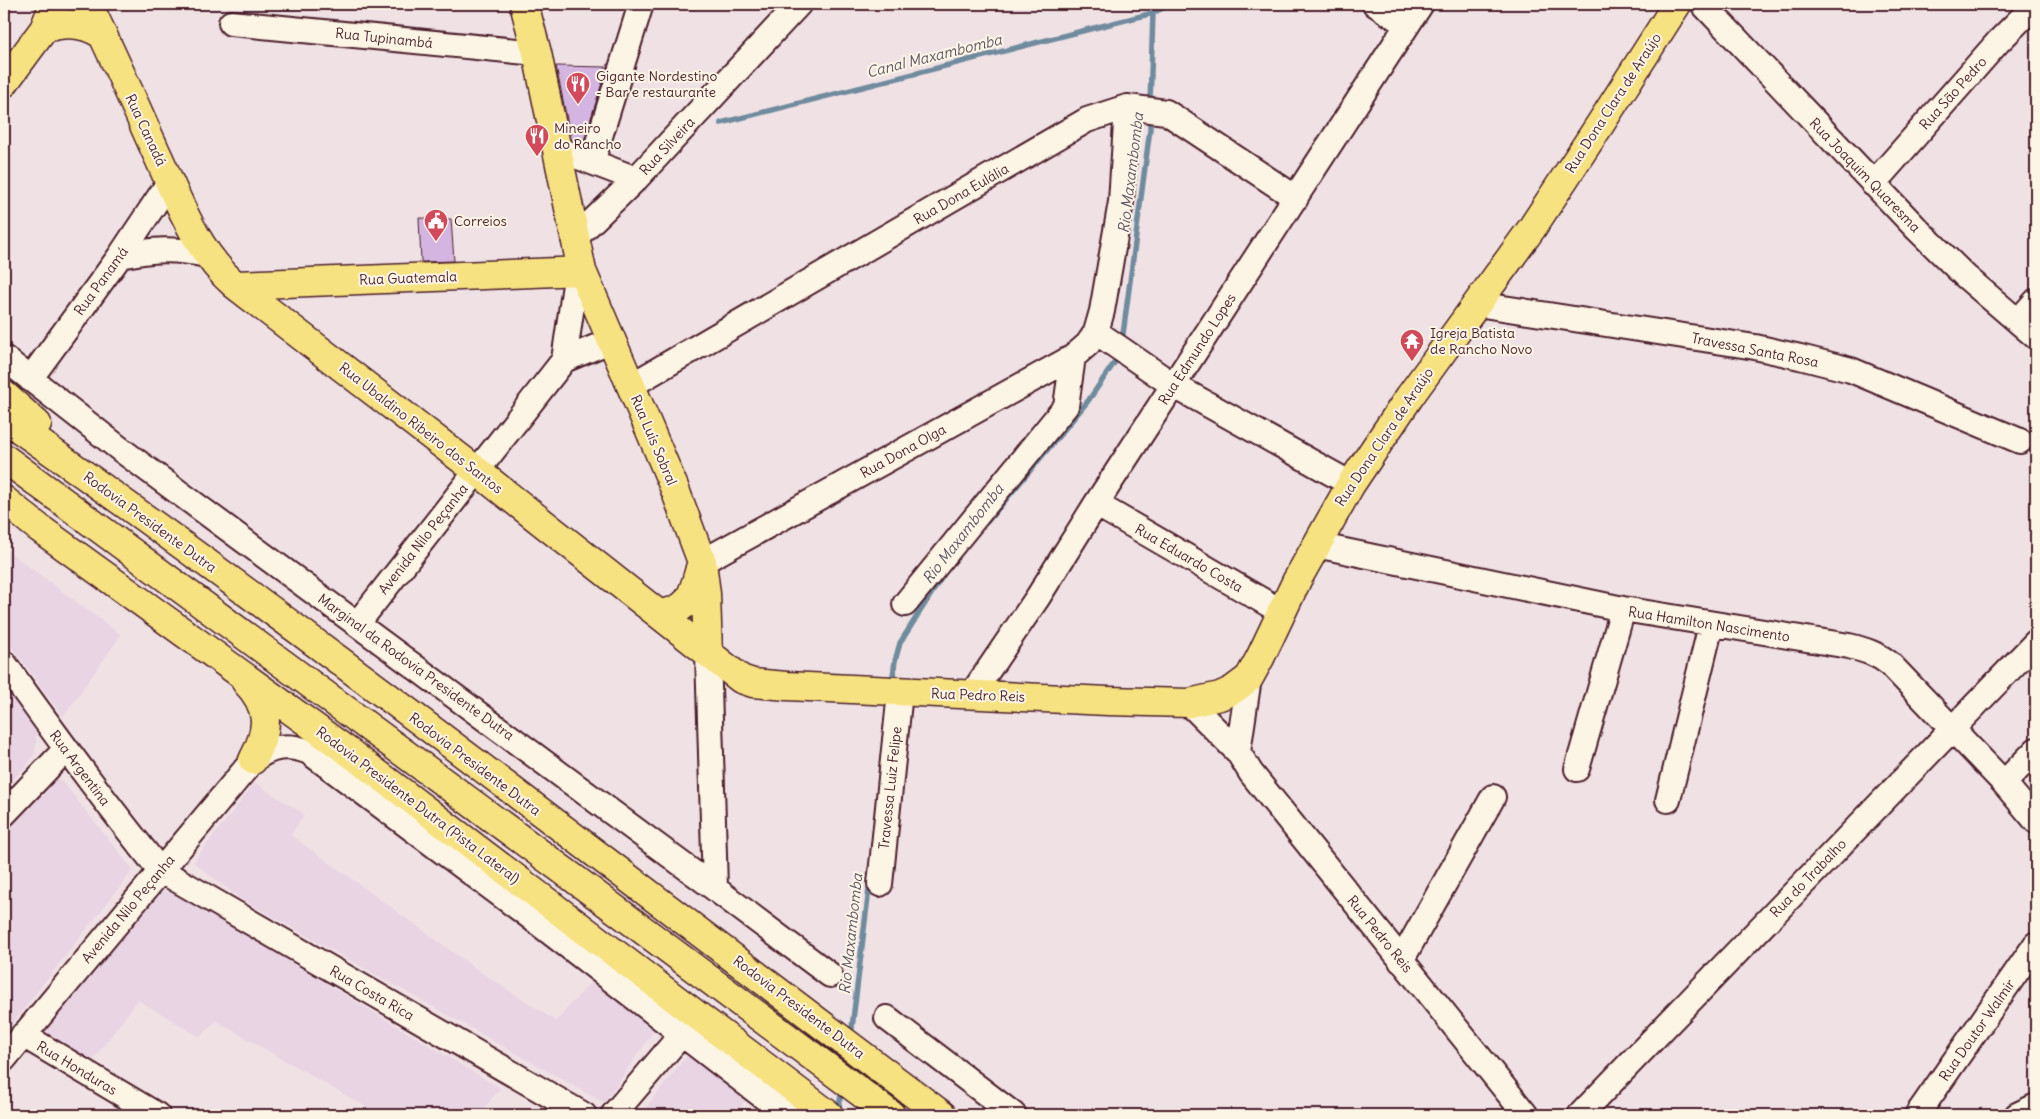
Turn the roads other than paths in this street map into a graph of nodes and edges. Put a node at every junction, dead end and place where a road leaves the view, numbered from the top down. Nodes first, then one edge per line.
1 (54, 4) edge
2 (88, 4) edge
3 (524, 4) edge
4 (641, 4) edge
5 (799, 4) edge
6 (1375, 4) edge
7 (1421, 4) edge
8 (1677, 4) edge
9 (1703, 4) edge
10 (2036, 4) edge
11 (232, 23) dead end
12 (1407, 25) junction
13 (44, 29) junction
14 (103, 35) junction
15 (537, 54) junction
16 (4, 83) edge
17 (1131, 107) junction
18 (555, 148) junction
19 (592, 162) junction
20 (636, 179) junction
21 (170, 181) junction
22 (1873, 184) junction
23 (1296, 198) junction
24 (574, 239) junction
25 (207, 255) junction
26 (120, 256) junction
27 (579, 271) junction
28 (234, 285) junction
29 (2036, 301) edge
30 (1477, 304) junction
31 (2018, 321) junction
32 (2036, 337) edge
33 (610, 341) junction
34 (1112, 342) junction
35 (4, 358) edge
36 (1073, 358) junction
37 (564, 360) junction
38 (30, 379) junction
39 (1173, 385) junction
40 (630, 386) junction
41 (4, 394) edge
42 (4, 418) edge
43 (2020, 441) dead end
44 (4, 458) edge
45 (477, 471) junction
46 (1351, 484) junction
47 (115, 496) junction
48 (4, 500) edge
49 (1096, 504) junction
50 (4, 508) edge
51 (39, 528) junction
52 (1316, 545) junction
53 (702, 562) junction
54 (904, 604) dead end
55 (1623, 609) junction
56 (1282, 612) junction
57 (659, 614) junction
58 (357, 624) junction
59 (1711, 625) junction
60 (2036, 642) edge
61 (708, 653) junction
62 (4, 663) edge
63 (231, 666) junction
64 (1249, 678) junction
65 (898, 692) junction
66 (972, 694) junction
67 (1189, 703) junction
68 (1952, 729) junction
69 (66, 749) junction
70 (2036, 750) edge
71 (1238, 752) junction
72 (253, 760) junction
73 (1577, 769) dead end
74 (2004, 783) junction
75 (1493, 797) dead end
76 (1668, 800) dead end
77 (4, 814) edge
78 (2036, 821) edge
79 (160, 870) junction
80 (880, 884) dead end
81 (715, 888) junction
82 (2036, 944) edge
83 (1401, 961) junction
84 (830, 975) dead end
85 (886, 1018) dead end
86 (23, 1035) junction
87 (681, 1035) junction
88 (4, 1059) edge
89 (2036, 1106) edge
90 (808, 1110) edge
91 (885, 1111) edge
92 (157, 1115) edge
93 (584, 1115) edge
94 (613, 1115) edge
95 (942, 1115) edge
96 (1014, 1115) edge
97 (1526, 1115) edge
98 (1580, 1115) edge
99 (1917, 1115) edge
100 (2017, 1115) edge

1 - 13 main road
2 - 14 main road, Rua Canadá
3 - 15 main road, Rua Luís Sobral
4 - 19 street
5 - 20 street, Rua Silveira
6 - 12 street
7 - 12 street, Rua Edmundo Lopes
8 - 30 main road, Rua Dona Clara de Araújo
9 - 22 street, Rua Joaquim Quaresma
10 - 22 street, Rua São Pedro
11 - 15 street, Rua Tupinambá
12 - 23 street, Rua Edmundo Lopes
13 - 14 main road
13 - 16 main road
14 - 21 main road, Rua Canadá
15 - 18 main road, Rua Luís Sobral
17 - 23 street, Rua Dona Eulália
17 - 34 street, Rua Dona Olga
17 - 40 street, Rua Dona Eulália
18 - 19 street, Rua Silveira
18 - 24 main road, Rua Luís Sobral
19 - 20 street, Rua Silveira
20 - 24 street, Rua Silveira
21 - 25 main road, Rua Canadá
21 - 26 street, Rua Panamá
22 - 31 street, Rua Joaquim Quaresma
23 - 39 street, Rua Edmundo Lopes
24 - 27 main road, Rua Luís Sobral
25 - 26 street
25 - 28 main road, Rua Ubaldino Ribeiro dos Santos
26 - 38 street, Rua Panamá
27 - 28 main road, Rua Guatemala
27 - 33 main road, Rua Luís Sobral
27 - 37 street, Avenida Nilo Peçanha
28 - 45 main road, Rua Ubaldino Ribeiro dos Santos
29 - 31 street
30 - 43 street, Travessa Santa Rosa
30 - 46 main road, Rua Dona Clara de Araújo
31 - 32 street, Rua Joaquim Quaresma
33 - 37 street, Avenida Nilo Peçanha
33 - 40 main road, Rua Luís Sobral
34 - 36 street, Rua Dona Olga
34 - 39 street
35 - 38 street, Marginal da Rodovia Presidente Dutra
36 - 53 street, Rua Dona Olga
36 - 54 street
37 - 45 street, Avenida Nilo Peçanha
38 - 58 street, Marginal da Rodovia Presidente Dutra
39 - 46 street
39 - 49 street, Rua Edmundo Lopes
40 - 53 main road, Rua Luís Sobral
41 - 47 main road
42 - 47 main road, Rodovia Presidente Dutra
44 - 91 main road
45 - 57 main road, Rua Ubaldino Ribeiro dos Santos
45 - 58 street, Avenida Nilo Peçanha
46 - 52 main road, Rua Dona Clara de Araújo
47 - 95 main road, Rodovia Presidente Dutra
48 - 51 main road, Rodovia Presidente Dutra (Pista Lateral)
49 - 56 street, Rua Eduardo Costa
49 - 66 street, Rua Edmundo Lopes
50 - 51 main road
51 - 63 main road, Rodovia Presidente Dutra (Pista Lateral)
52 - 55 street, Rua Hamilton Nascimento
52 - 56 main road, Rua Dona Clara de Araújo
53 - 57 main road
53 - 61 main road, Rua Luís Sobral
55 - 59 street, Rua Hamilton Nascimento
55 - 73 street
56 - 64 main road, Rua Dona Clara de Araújo
57 - 61 main road, Rua Ubaldino Ribeiro dos Santos
58 - 81 street, Marginal da Rodovia Presidente Dutra
59 - 68 street, Rua Hamilton Nascimento
59 - 76 street
60 - 68 street, Rua do Trabalho
61 - 65 main road, Rua Pedro Reis
61 - 81 street, Rua Luís Sobral
62 - 69 street, Rua Argentina
63 - 72 main road
63 - 90 main road, Rodovia Presidente Dutra (Pista Lateral)
64 - 67 main road
64 - 71 street
65 - 66 main road, Rua Pedro Reis
65 - 80 street, Travessa Luiz Felipe
66 - 67 main road, Rua Pedro Reis
67 - 71 street, Rua Pedro Reis
68 - 74 street, Rua Hamilton Nascimento
68 - 98 street, Rua do Trabalho
69 - 77 street
69 - 79 street, Rua Argentina
70 - 74 street
71 - 83 street, Rua Pedro Reis
72 - 79 street, Avenida Nilo Peçanha
72 - 87 street
74 - 78 street, Rua Hamilton Nascimento
75 - 83 street
79 - 86 street, Avenida Nilo Peçanha
79 - 93 street, Rua Costa Rica
81 - 84 street, Marginal da Rodovia Presidente Dutra
82 - 99 street, Rua Doutor Walmir
83 - 97 street, Rua Pedro Reis
85 - 96 street
86 - 88 street, Avenida Nilo Peçanha
86 - 92 street, Rua Honduras
87 - 90 street
87 - 94 street
89 - 100 street

